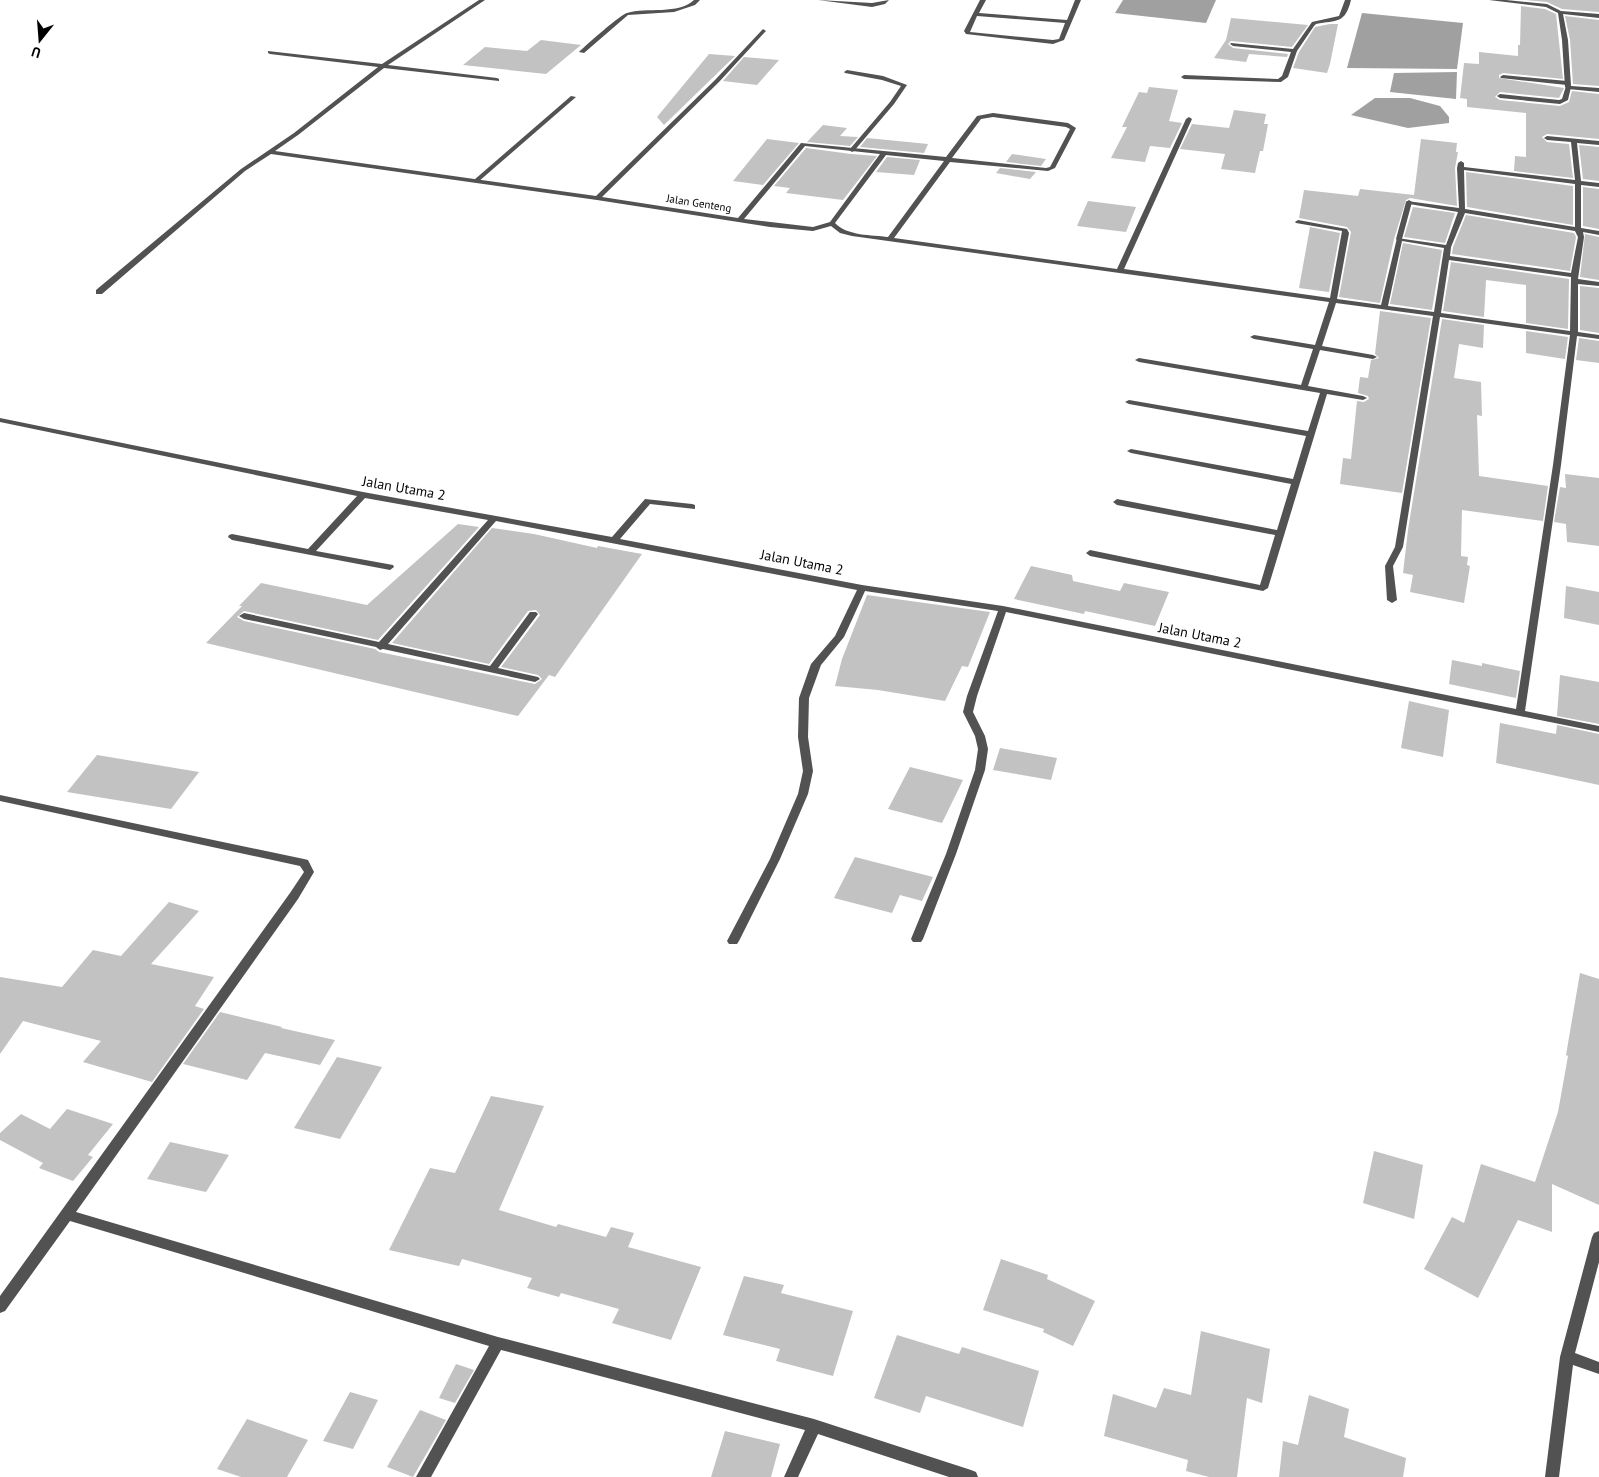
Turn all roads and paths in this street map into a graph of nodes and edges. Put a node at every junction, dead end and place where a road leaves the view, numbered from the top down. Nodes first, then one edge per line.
1 (482, 0) edge
2 (697, 0) edge
3 (821, 0) edge
4 (886, 0) edge
5 (983, 0) edge
6 (1078, 0) edge
7 (1348, 0) edge
8 (1492, 0) edge
9 (1560, 12) junction
10 (976, 14) junction
11 (1599, 16) edge
12 (1068, 22) junction
13 (763, 31) dead end
14 (1233, 44) dead end
15 (270, 52) dead end
16 (582, 52) dead end
17 (1294, 52) junction
18 (383, 66) junction
19 (847, 72) dead end
20 (1184, 77) dead end
21 (1503, 77) dead end
22 (497, 80) dead end
23 (1568, 85) junction
24 (1599, 90) edge
25 (1500, 96) dead end
26 (573, 97) dead end
27 (1190, 119) dead end
28 (1547, 138) dead end
29 (1574, 140) junction
30 (1599, 143) edge
31 (852, 150) junction
32 (270, 152) junction
33 (883, 154) junction
34 (950, 160) junction
35 (476, 181) junction
36 (1578, 182) junction
37 (1599, 185) edge
38 (597, 198) junction
39 (1462, 211) junction
40 (740, 220) junction
41 (1298, 222) dead end
42 (832, 223) junction
43 (1578, 229) junction
44 (1599, 234) edge
45 (891, 238) junction
46 (1399, 239) junction
47 (1448, 246) junction
48 (1446, 258) junction
49 (1120, 270) junction
50 (1574, 278) junction
51 (1599, 284) edge
52 (99, 292) dead end
53 (1333, 301) junction
54 (1384, 308) junction
55 (1436, 316) junction
56 (1574, 334) junction
57 (1254, 337) dead end
58 (1599, 337) edge
59 (1317, 347) junction
60 (1373, 357) dead end
61 (1139, 360) dead end
62 (1304, 388) junction
63 (1324, 392) junction
64 (1363, 398) dead end
65 (1130, 402) dead end
66 (0, 420) edge
67 (1311, 434) junction
68 (1131, 451) dead end
69 (1296, 482) junction
70 (364, 495) junction
71 (1117, 502) dead end
72 (692, 507) dead end
73 (494, 518) junction
74 (1280, 533) junction
75 (232, 537) dead end
76 (614, 540) junction
77 (310, 552) junction
78 (1090, 553) dead end
79 (390, 567) dead end
80 (862, 588) junction
81 (1392, 600) dead end
82 (1003, 609) junction
83 (533, 614) dead end
84 (244, 616) dead end
85 (380, 647) junction
86 (492, 670) junction
87 (535, 679) dead end
88 (1520, 713) junction
89 (1599, 729) edge
90 (0, 798) edge
91 (917, 939) dead end
92 (732, 941) dead end
93 (67, 1215) junction
94 (1599, 1237) edge
95 (0, 1307) edge
96 (498, 1343) junction
97 (1567, 1357) junction
98 (1599, 1368) edge
99 (814, 1426) junction
100 (423, 1477) edge
101 (791, 1477) edge
102 (971, 1477) edge
103 (1552, 1477) edge

1 - 18 street
2 - 16 street
3 - 4 street
5 - 10 street
6 - 12 street
7 - 17 street
8 - 9 street
9 - 11 street
9 - 23 street
10 - 12 street
10 - 12 street
13 - 38 street
14 - 17 street
15 - 18 street
17 - 20 street
18 - 22 street
18 - 32 street
19 - 31 street
21 - 23 street
23 - 24 street
23 - 25 street
26 - 35 street
27 - 49 street
28 - 29 street
29 - 30 street
29 - 36 street
31 - 33 street
31 - 40 street
32 - 35 street, Jalan Genteng
32 - 52 street
33 - 34 street
33 - 42 street
34 - 34 street
34 - 45 street
35 - 38 street, Jalan Genteng
36 - 37 street
36 - 39 street
36 - 43 street
38 - 40 street, Jalan Genteng
39 - 43 street
39 - 46 street
39 - 47 street
40 - 42 street, Jalan Genteng
41 - 53 street
42 - 45 street
43 - 44 street
43 - 50 street
45 - 49 street
46 - 47 street
46 - 54 street
47 - 48 street
48 - 50 street
48 - 55 street
49 - 53 street
50 - 51 street
50 - 56 street
53 - 54 street
53 - 59 street
54 - 55 street
55 - 56 street
55 - 81 street
56 - 58 street
56 - 88 street
57 - 59 street
59 - 60 street
59 - 62 street
61 - 62 street
62 - 63 street
63 - 64 street
63 - 67 street
65 - 67 street
66 - 70 street, Jalan Utama 2
67 - 69 street
68 - 69 street
69 - 74 street
70 - 73 street, Jalan Utama 2
70 - 77 street
71 - 74 street
72 - 76 street
73 - 76 street, Jalan Utama 2
73 - 85 street
74 - 78 street
75 - 77 street
76 - 80 street, Jalan Utama 2
77 - 79 street
80 - 82 street, Jalan Utama 2
80 - 92 street
82 - 88 street, Jalan Utama 2
82 - 91 street
83 - 86 street
84 - 85 street
85 - 86 street
86 - 87 street
88 - 89 street, Jalan Utama 2
90 - 93 street
93 - 95 street
93 - 96 street
94 - 97 street
96 - 99 street
96 - 100 street
97 - 98 street
97 - 103 street
99 - 101 street
99 - 102 street

